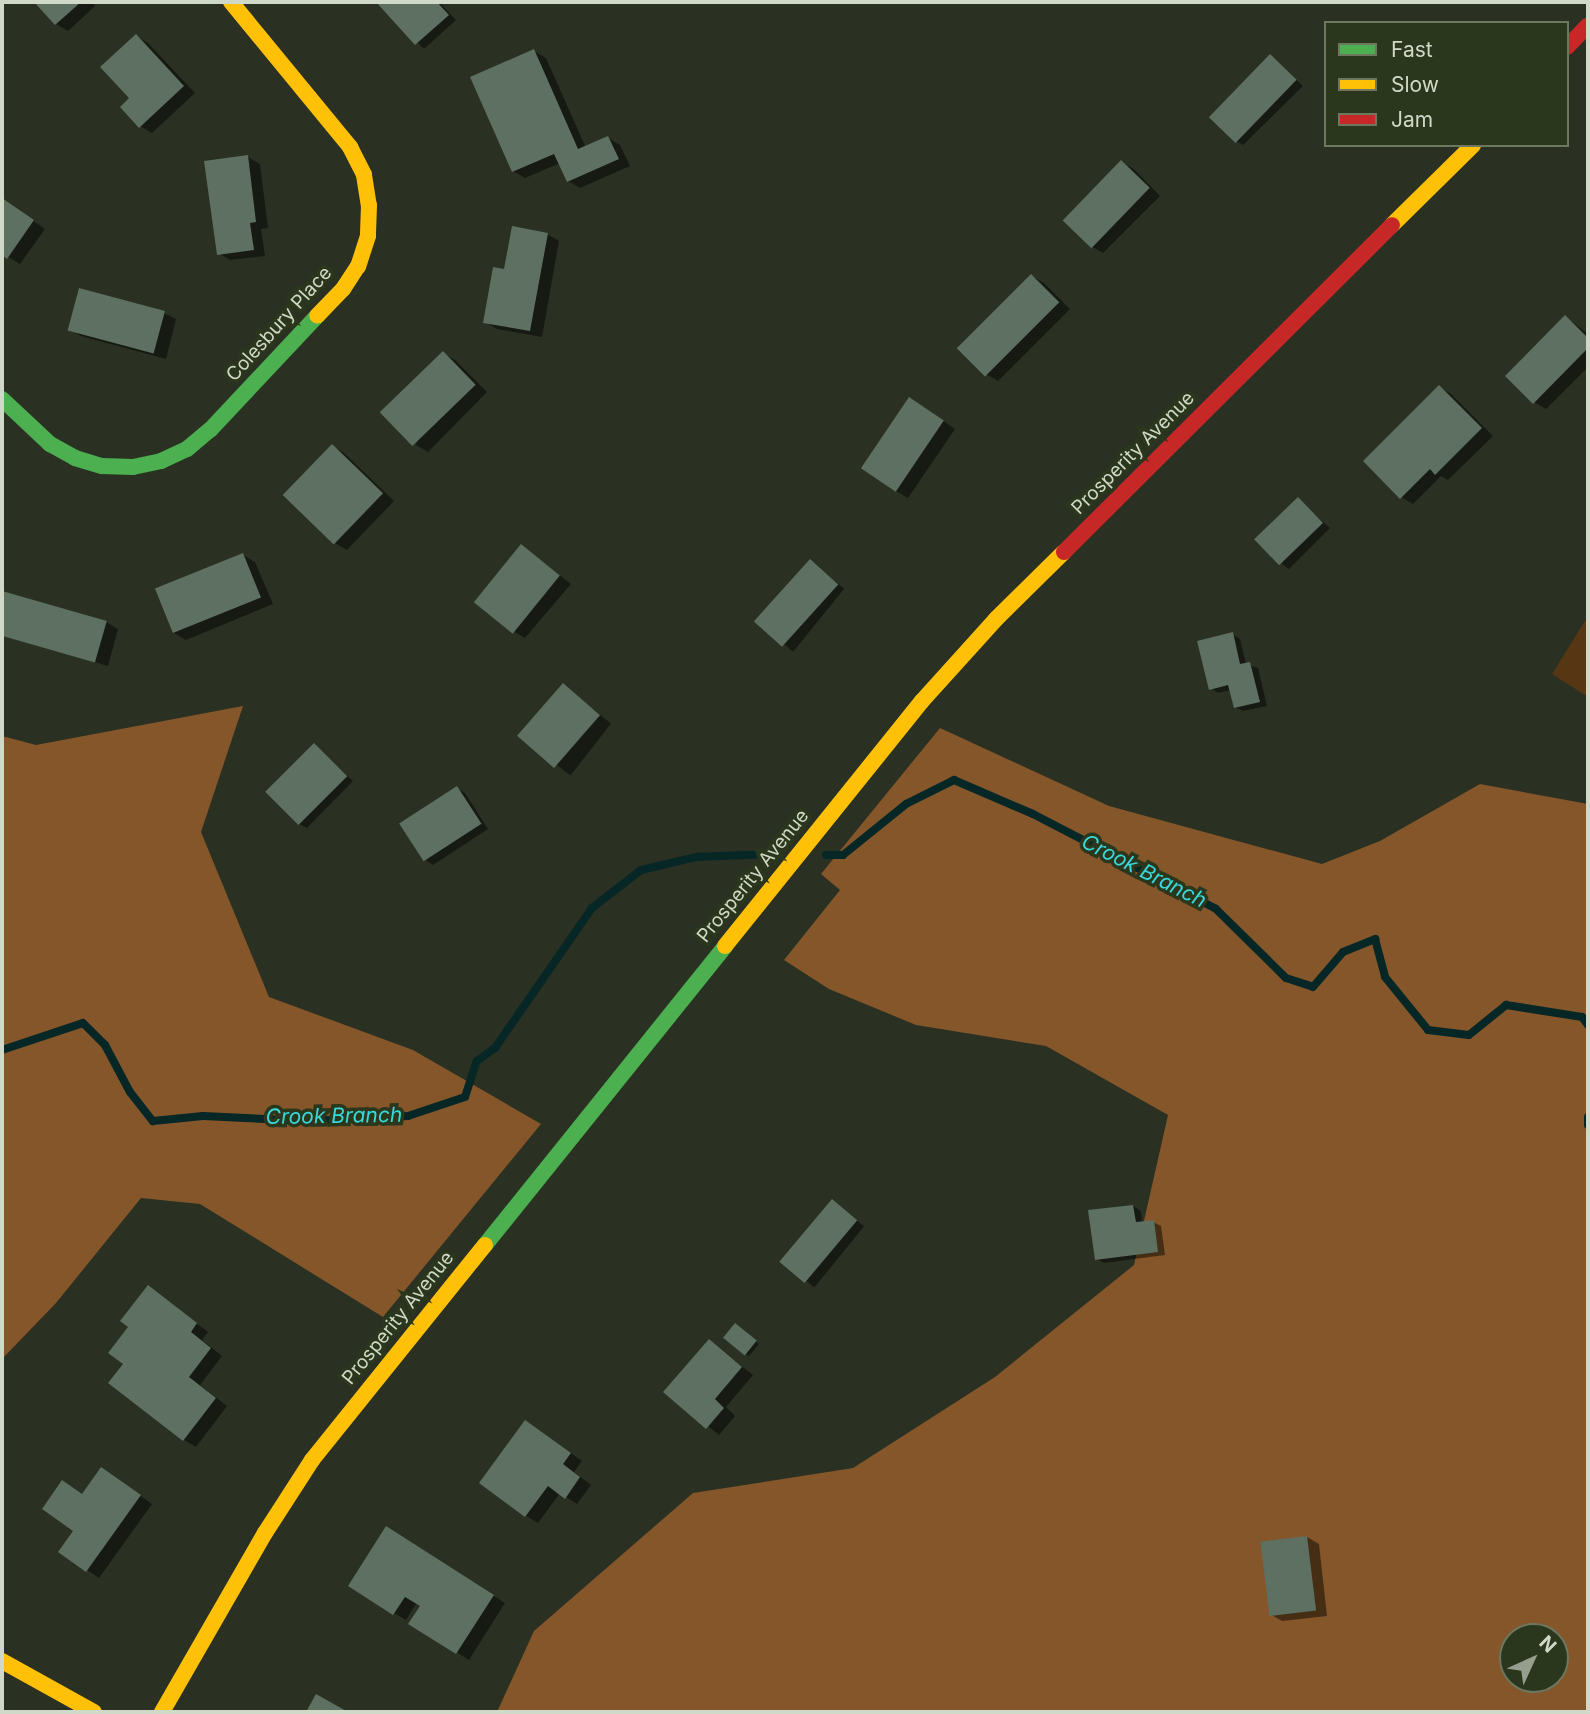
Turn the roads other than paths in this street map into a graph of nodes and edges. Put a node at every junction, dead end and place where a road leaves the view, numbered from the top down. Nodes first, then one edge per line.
1 (231, 2) edge
2 (1588, 25) edge
3 (1569, 45) edge
4 (1471, 147) edge
5 (2, 399) edge
6 (2, 1661) edge
7 (94, 1712) edge
8 (162, 1712) edge

1 - 5 main road, Colesbury Place
2 - 3 main road
4 - 8 main road, Prosperity Avenue
6 - 7 main road

